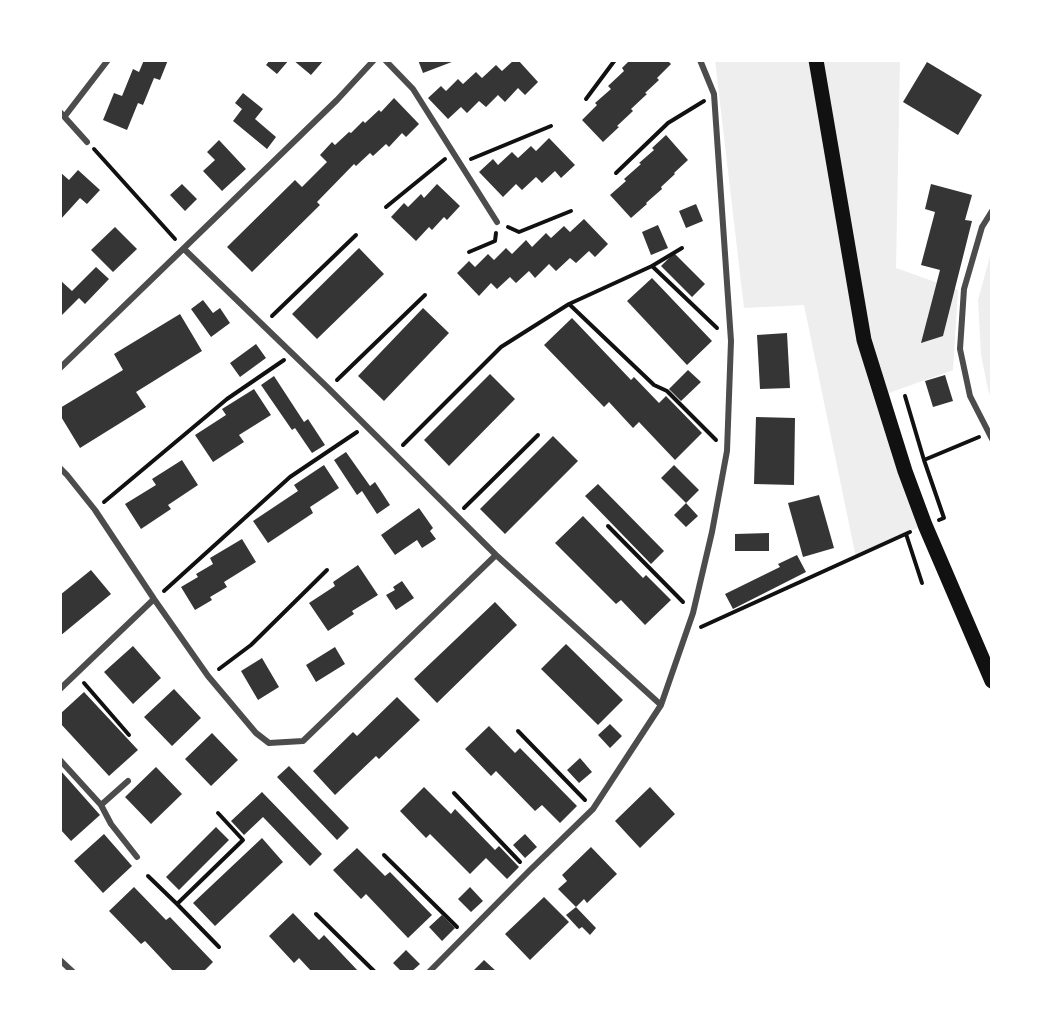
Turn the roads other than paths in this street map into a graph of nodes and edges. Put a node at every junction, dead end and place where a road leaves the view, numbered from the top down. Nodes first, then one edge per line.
1 (108, 60) edge
2 (374, 60) edge
3 (385, 60) edge
4 (700, 60) edge
5 (816, 60) edge
6 (62, 114) edge
7 (87, 142) road end
8 (992, 211) edge
9 (498, 222) road end
10 (184, 249) junction
11 (60, 368) edge
12 (990, 436) edge
13 (60, 468) edge
14 (496, 555) junction
15 (154, 599) junction
16 (992, 681) edge
17 (60, 689) edge
18 (661, 705) junction
19 (60, 760) edge
20 (128, 781) dead end
21 (102, 805) junction
22 (137, 857) dead end
23 (60, 960) edge
24 (73, 972) edge
25 (429, 972) edge

1 - 6 street
2 - 10 street
3 - 9 street
4 - 18 street
5 - 16 main road
6 - 7 street
8 - 12 street
10 - 11 street
10 - 14 street
13 - 15 street
14 - 15 street
14 - 18 street
15 - 17 street
18 - 25 street
19 - 21 street
20 - 21 street
21 - 22 street
23 - 24 street

